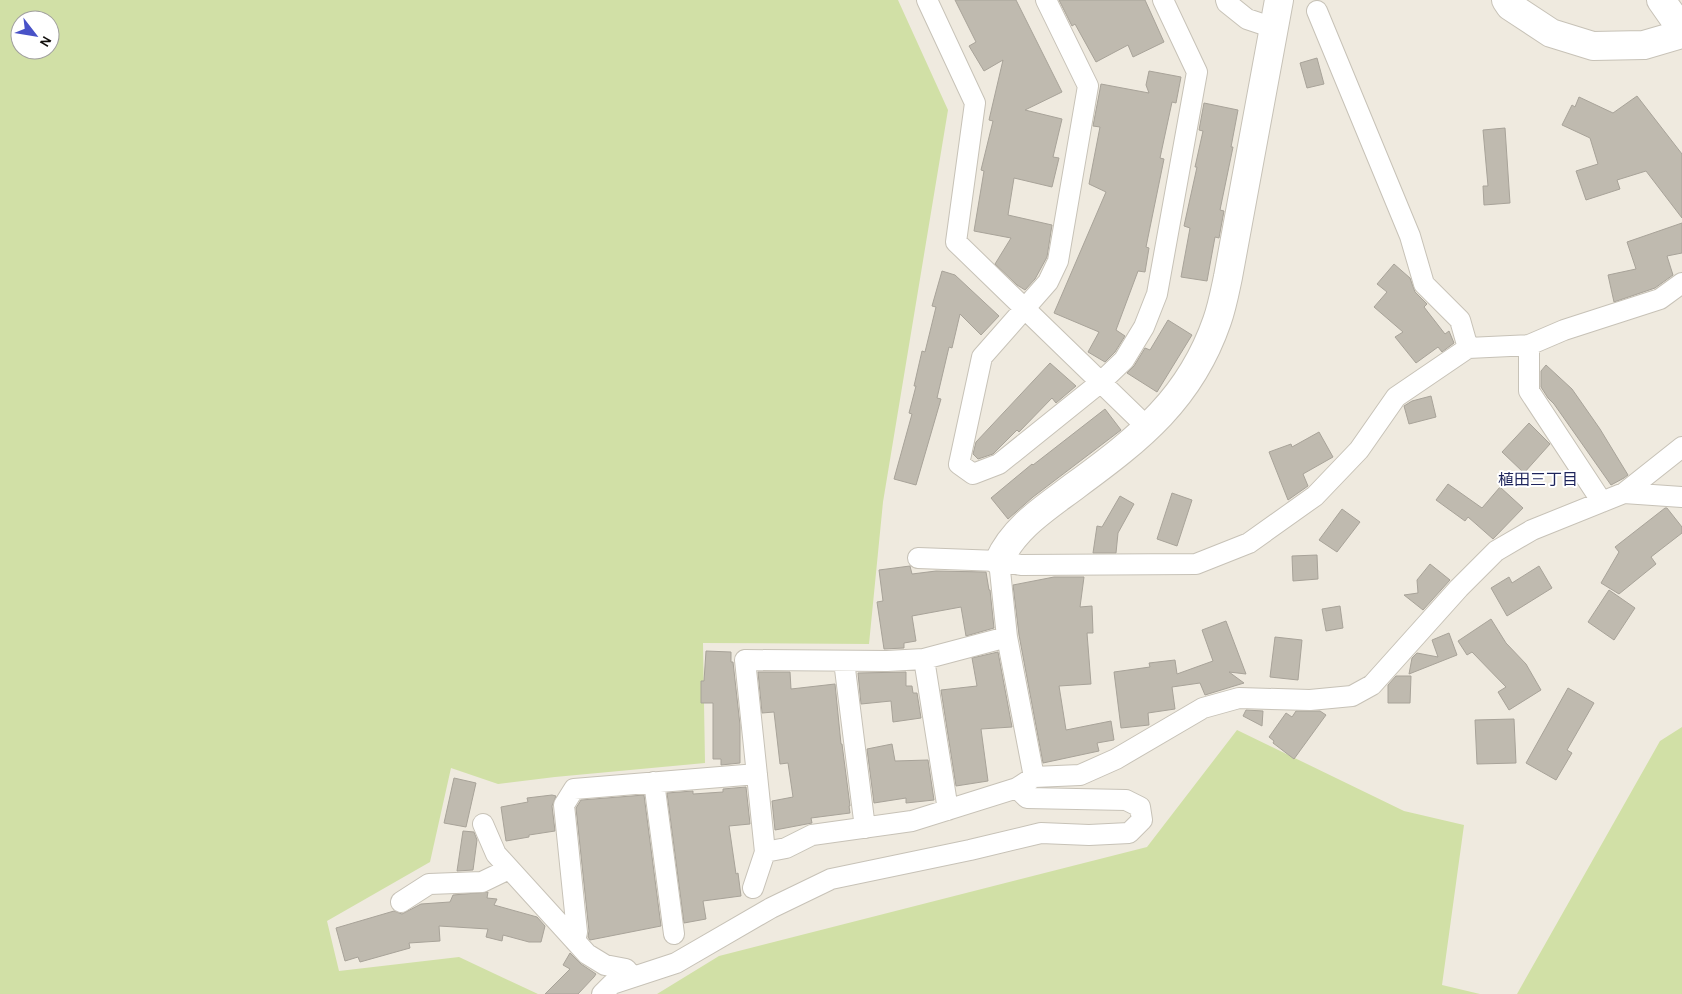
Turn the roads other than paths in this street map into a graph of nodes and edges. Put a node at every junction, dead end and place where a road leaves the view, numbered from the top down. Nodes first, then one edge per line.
1 (927, 0) edge
2 (1046, 0) edge
3 (1163, 0) edge
4 (1226, 0) edge
5 (1279, 0) edge
6 (1506, 0) edge
7 (1661, 0) edge
8 (1317, 11) dead end
9 (1274, 28) junction
10 (1682, 30) edge
11 (1682, 34) edge
12 (1682, 283) edge
13 (1025, 309) junction
14 (1529, 345) junction
15 (1468, 348) junction
16 (1101, 382) junction
17 (1148, 428) junction
18 (1682, 447) edge
19 (1624, 493) junction
20 (1682, 497) edge
21 (1602, 502) junction
22 (918, 558) dead end
23 (999, 561) junction
24 (1007, 637) junction
25 (924, 659) junction
26 (844, 661) junction
27 (757, 774) junction
28 (1034, 777) junction
29 (654, 782) junction
30 (1017, 788) junction
31 (948, 810) junction
32 (483, 824) dead end
33 (865, 828) junction
34 (765, 852) junction
35 (509, 869) junction
36 (753, 888) dead end
37 (401, 902) dead end
38 (674, 934) dead end
39 (574, 941) junction
40 (633, 977) junction
41 (602, 994) edge

1 - 13 street
2 - 13 street
3 - 16 street
4 - 9 street
5 - 9 main road
6 - 11 main road
7 - 10 main road
8 - 15 street
9 - 17 main road
12 - 14 street
13 - 16 street
13 - 16 street
14 - 15 street
14 - 21 street
15 - 23 street
16 - 17 street
17 - 23 main road
18 - 19 street
19 - 20 street
19 - 21 street
21 - 28 street
22 - 23 street
23 - 24 street
24 - 25 street
24 - 28 street
25 - 26 street
25 - 31 street
26 - 27 street
26 - 33 street
27 - 29 street
27 - 34 street
28 - 30 street
29 - 38 street
29 - 39 street
30 - 31 street
30 - 40 street
31 - 33 street
32 - 35 street
33 - 34 street
34 - 36 street
35 - 37 street
35 - 39 street
39 - 40 street
40 - 41 street

